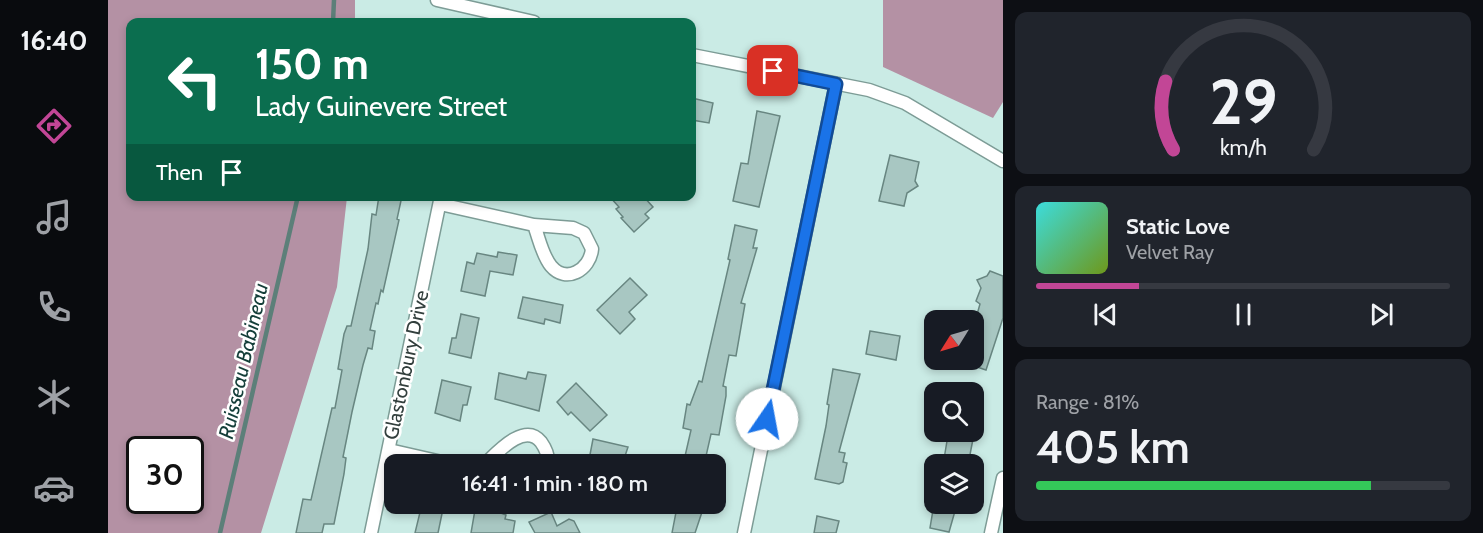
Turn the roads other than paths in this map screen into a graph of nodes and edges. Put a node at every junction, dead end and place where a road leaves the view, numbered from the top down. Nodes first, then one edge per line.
1 (437, 0) edge
2 (479, 17) edge
3 (696, 56) edge
4 (836, 84) junction
5 (1003, 161) edge
6 (441, 201) edge
7 (445, 201) edge
8 (534, 225) junction
9 (389, 450) junction
10 (407, 454) edge
11 (496, 454) edge
12 (547, 454) edge
13 (1003, 478) edge
14 (371, 533) edge
15 (744, 533) edge
16 (991, 533) edge

1 - 2 street
3 - 4 street
4 - 5 street
4 - 15 street
6 - 9 street, Glastonbury Drive
7 - 8 street
8 - 8 street
9 - 10 street
9 - 14 street, Glastonbury Drive
11 - 12 street
13 - 16 street

